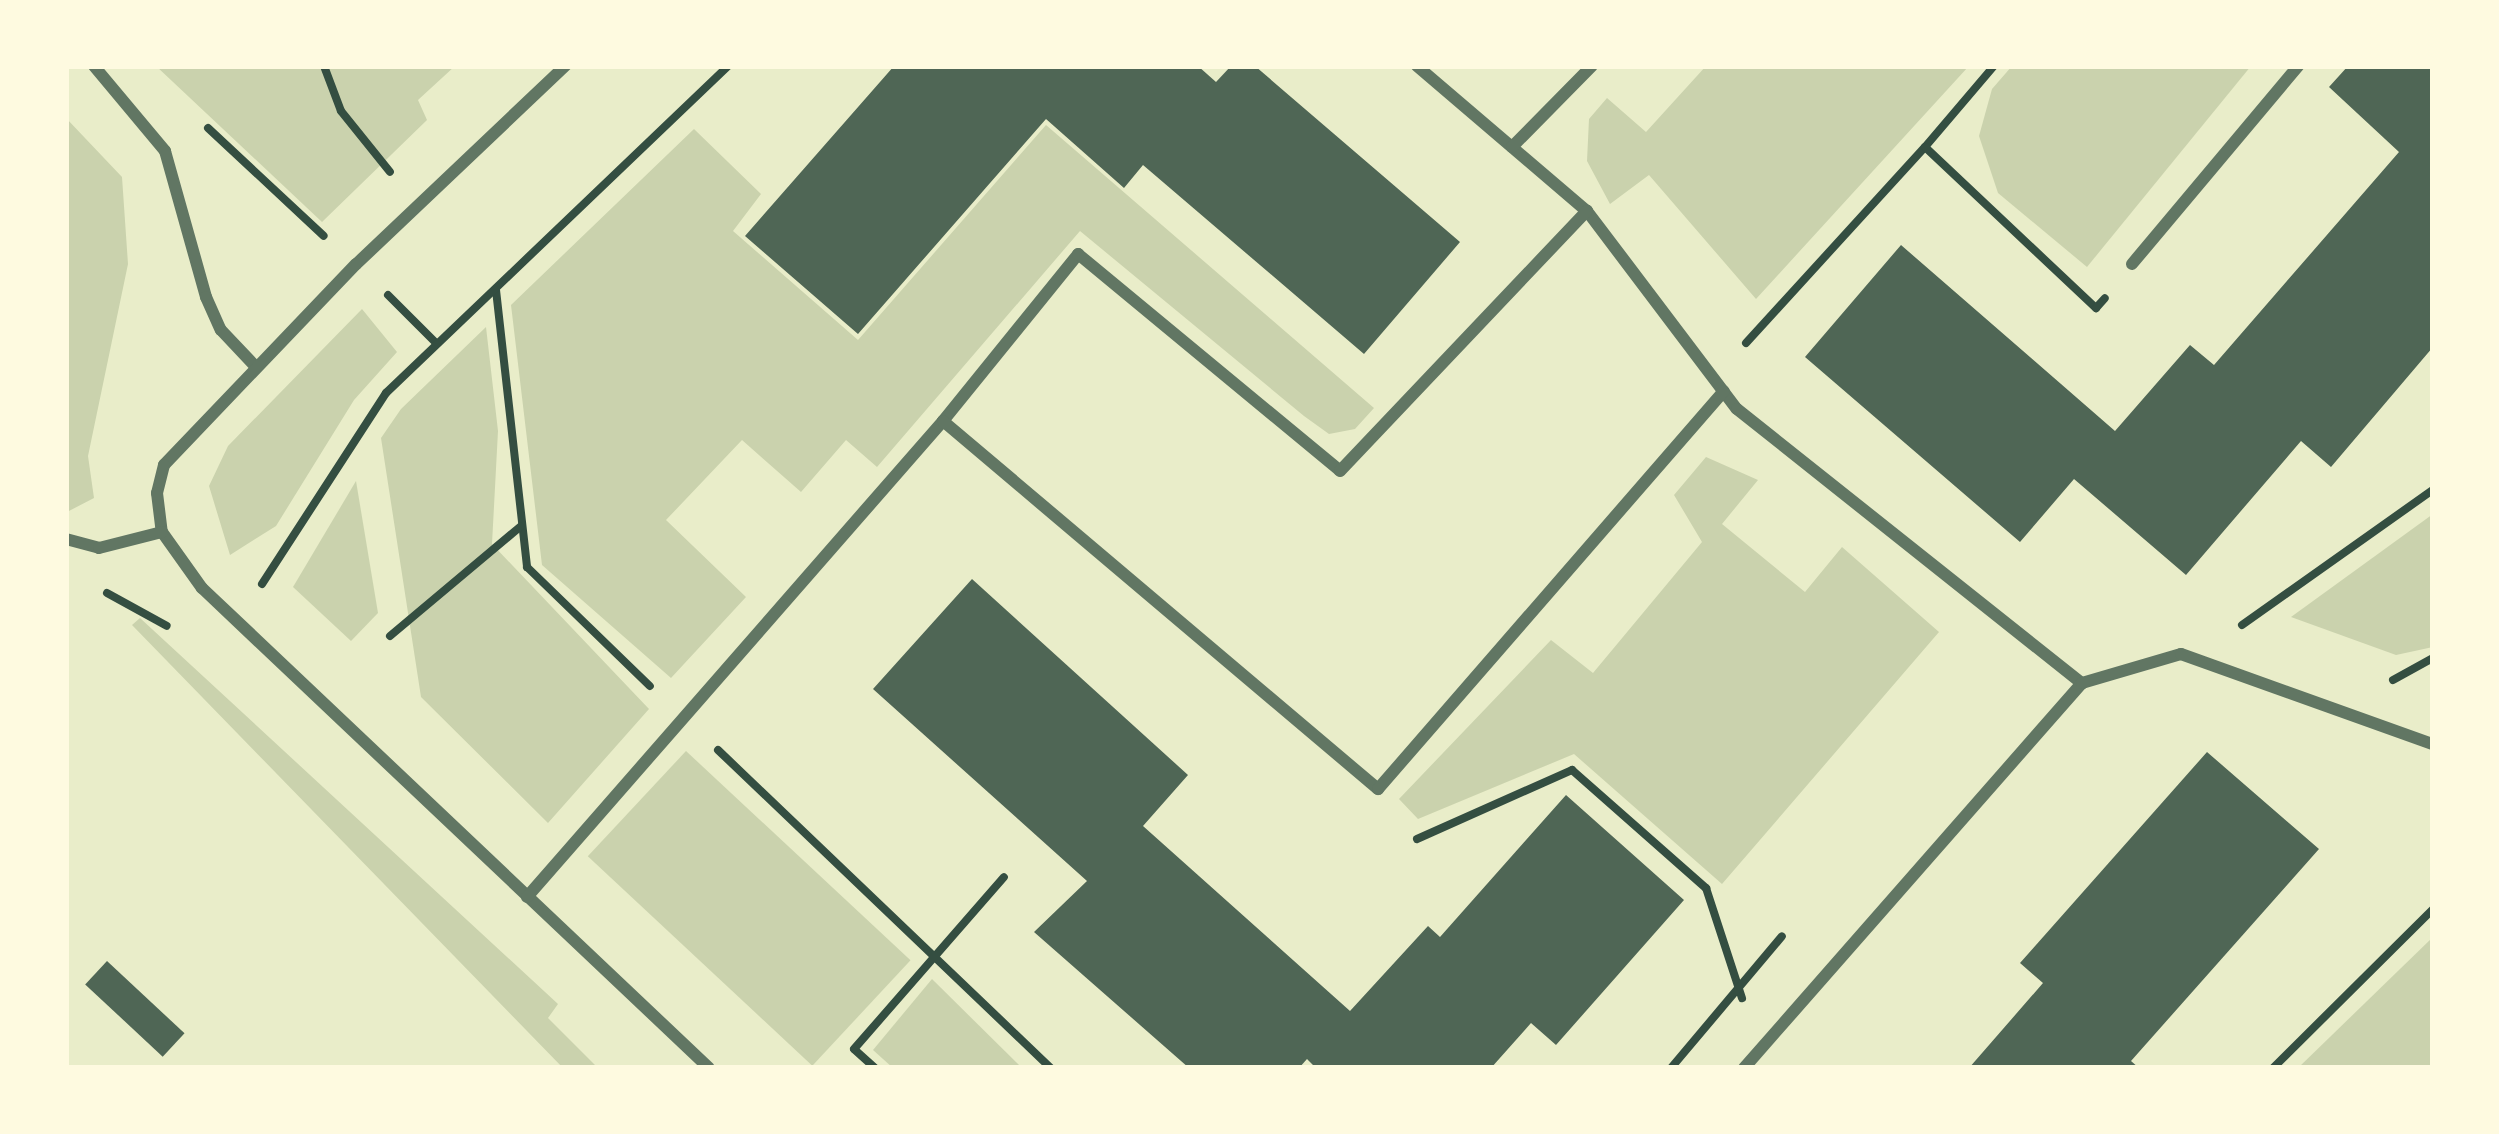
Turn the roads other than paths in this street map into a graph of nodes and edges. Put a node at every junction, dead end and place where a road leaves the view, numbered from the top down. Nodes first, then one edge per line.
1 (94, 66) edge
2 (565, 66) edge
3 (1417, 66) edge
4 (1592, 66) edge
5 (2298, 66) edge
6 (1512, 148) junction
7 (1588, 211) junction
8 (2132, 264) road end
9 (255, 366) junction
10 (1724, 391) junction
11 (943, 421) junction
12 (162, 532) junction
13 (66, 539) edge
14 (2082, 683) junction
15 (2433, 744) edge
16 (527, 897) junction
17 (709, 1068) edge
18 (1744, 1068) edge

1 - 9 street
2 - 9 street
3 - 6 street
4 - 6 street
5 - 8 street
6 - 7 street
7 - 10 street
7 - 11 street
9 - 12 street
10 - 11 street
10 - 14 street
11 - 16 street
12 - 13 street
12 - 16 street
14 - 15 street
14 - 18 street
16 - 17 street

